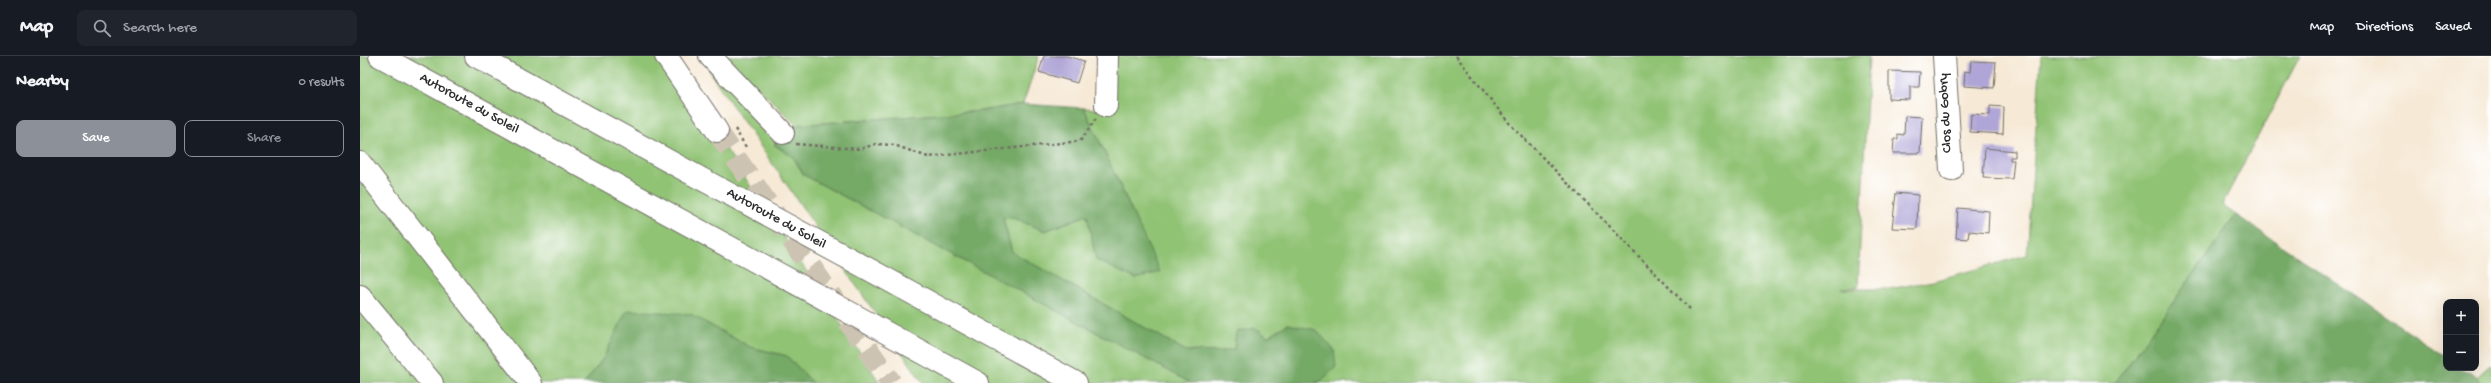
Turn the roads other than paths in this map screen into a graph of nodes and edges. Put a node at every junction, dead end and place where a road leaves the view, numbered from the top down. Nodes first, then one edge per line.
1 (380, 56) edge
2 (476, 56) edge
3 (666, 56) edge
4 (710, 56) edge
5 (1107, 56) edge
6 (1944, 56) edge
7 (1106, 106) road end
8 (717, 131) tunnel mouth
9 (783, 133) road end
10 (360, 163) edge
11 (1951, 170) dead end
12 (360, 296) edge
13 (432, 383) edge
14 (531, 383) edge
15 (978, 383) edge
16 (1076, 383) edge

1 - 15 main road, Autoroute du Soleil, bridge
2 - 16 main road, Autoroute du Soleil, bridge
3 - 8 main road
4 - 9 main road
5 - 7 main road
6 - 11 main road, Clos du Gobry
10 - 14 main road
12 - 13 main road

